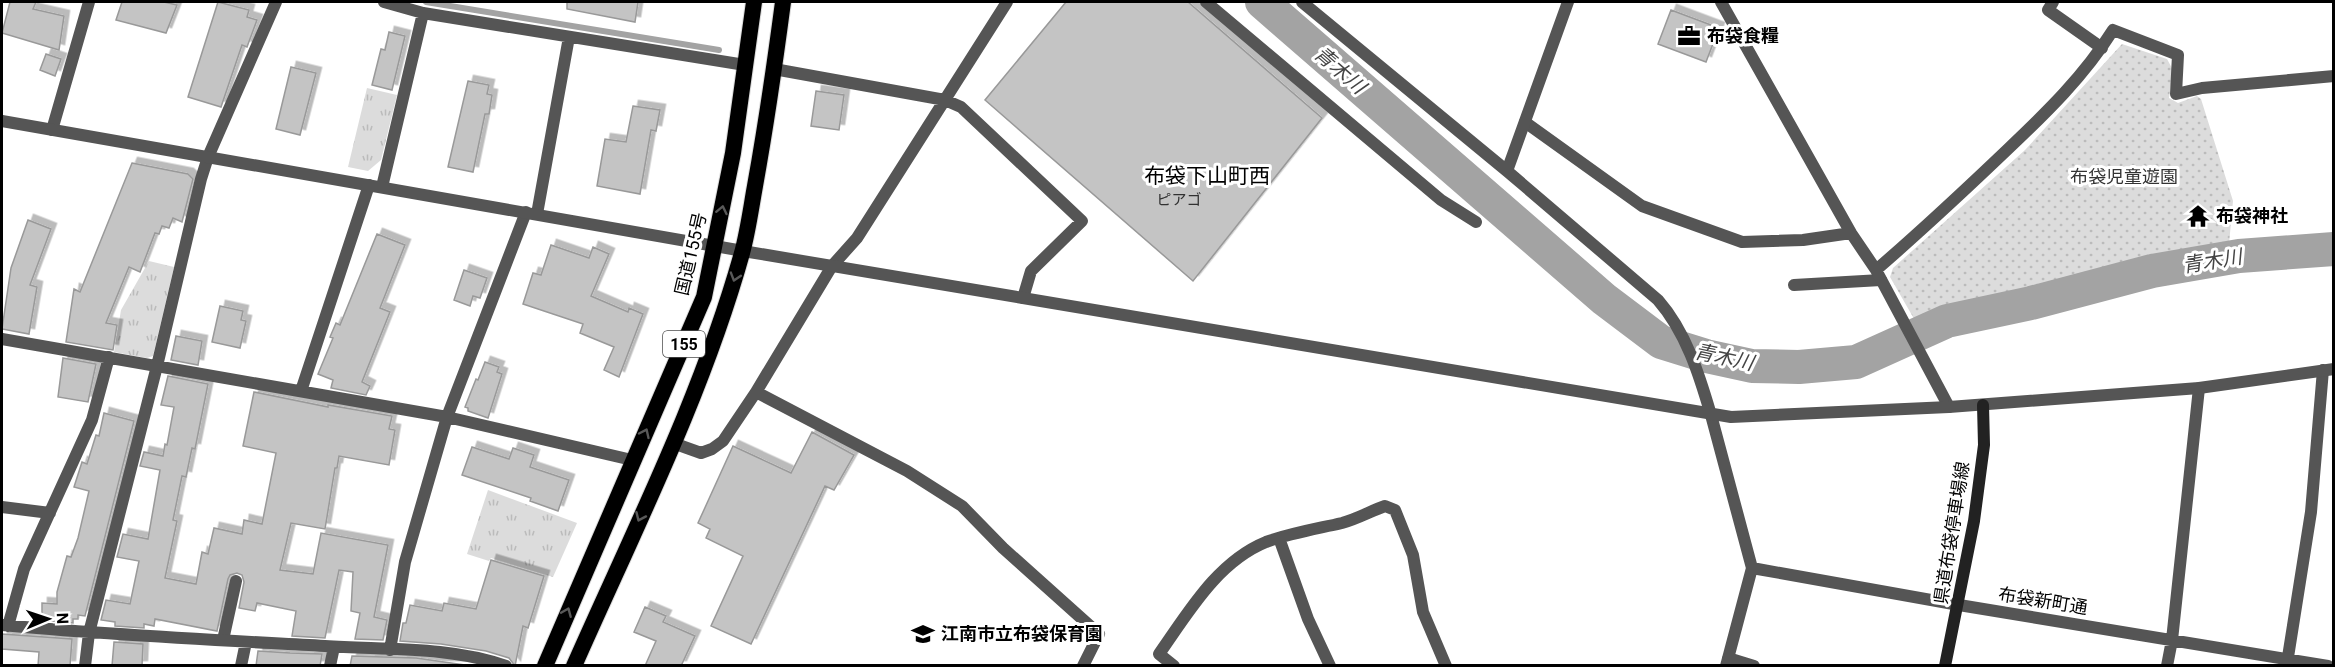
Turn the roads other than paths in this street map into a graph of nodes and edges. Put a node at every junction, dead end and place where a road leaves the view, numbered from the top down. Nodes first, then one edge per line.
1 (89, 2) edge
2 (276, 2) edge
3 (384, 2) edge
4 (754, 2) edge
5 (783, 2) edge
6 (1007, 2) edge
7 (1206, 2) edge
8 (1302, 2) edge
9 (1568, 2) edge
10 (1721, 2) edge
11 (2053, 2) edge
12 (423, 13) junction
13 (569, 37) junction
14 (2102, 48) junction
15 (745, 65) junction
16 (774, 69) junction
17 (2334, 76) edge
18 (945, 100) junction
19 (2, 121) edge
20 (1525, 122) junction
21 (52, 130) junction
22 (208, 157) junction
23 (1507, 171) junction
24 (369, 185) junction
25 (382, 187) junction
26 (531, 213) junction
27 (1476, 222) dead end
28 (1851, 233) junction
29 (714, 245) junction
30 (743, 250) junction
31 (832, 266) junction
32 (1878, 275) junction
33 (1794, 285) dead end
34 (1023, 298) junction
35 (2, 339) edge
36 (109, 357) junction
37 (157, 366) junction
38 (2328, 370) edge
39 (2199, 387) junction
40 (301, 391) junction
41 (756, 392) junction
42 (1983, 405) junction
43 (1948, 407) junction
44 (1711, 415) junction
45 (447, 417) junction
46 (674, 443) junction
47 (632, 460) junction
48 (2, 507) edge
49 (50, 513) junction
50 (1279, 538) junction
51 (1752, 568) junction
52 (236, 581) dead end
53 (1959, 605) junction
54 (5, 626) edge
55 (89, 633) junction
56 (2172, 639) junction
57 (223, 640) junction
58 (246, 642) junction
59 (334, 647) junction
60 (390, 650) junction
61 (436, 652) junction
62 (2288, 657) junction
63 (1727, 662) edge
64 (85, 666) edge
65 (241, 666) edge
66 (330, 666) edge
67 (433, 666) edge
68 (506, 666) edge
69 (544, 666) edge
70 (574, 666) edge
71 (1083, 666) edge
72 (1174, 666) edge
73 (1330, 666) edge
74 (1446, 666) edge
75 (1755, 666) edge
76 (1945, 666) edge
77 (2167, 666) edge
78 (2328, 666) edge

1 - 21 street
2 - 22 street
3 - 12 street
4 - 15 highway, 国道155号 / 155
5 - 16 highway, 155
6 - 18 street
7 - 27 street
8 - 23 street
9 - 20 street
10 - 28 street
11 - 14 street
12 - 13 street
12 - 25 street
13 - 15 street
13 - 26 street
14 - 17 street
14 - 32 street
29 -> 15 highway, 国道155号 / 155
16 - 18 street
16 - 30 highway, 155
18 - 31 street
18 - 34 street
19 - 21 street
20 - 23 street
20 - 28 street
21 - 22 street
22 - 24 street
22 - 37 street
23 - 44 street
24 - 25 street
24 - 40 street
25 - 26 street
26 - 29 street
26 - 45 street
28 - 32 street
29 - 30 street
47 -> 29 highway, 国道155号 / 155
30 - 31 street
30 -> 46 highway, 155
31 - 34 street
31 - 41 street
32 - 33 street
32 - 43 street
34 - 44 street
35 - 36 street
36 - 37 street
36 - 49 street
37 - 40 street
37 - 55 street
38 - 39 street
38 - 62 street
39 - 42 street
39 - 56 street
40 - 45 street
41 - 46 street
41 - 71 street
42 - 43 street
42 - 53 main road, 県道布袋停車場線
43 - 44 street
44 - 51 street
45 - 47 street
45 - 60 street
46 -> 70 highway, 155
69 -> 47 highway, 国道155号 / 155
48 - 49 street
49 - 54 street
50 - 72 street
50 - 73 street
50 - 74 street
51 - 53 street, 布袋新町通
51 - 63 street
52 - 57 street
53 - 56 street, 布袋新町通
53 - 76 main road, 県道布袋停車場線
54 - 55 street
55 - 57 street
55 - 64 street
56 - 62 street, 布袋新町通
56 - 77 street
57 - 58 street
58 - 59 street
58 - 65 street
59 - 60 street
59 - 66 street
60 - 61 street
61 - 67 street
61 - 68 street
62 - 78 street, 布袋新町通
63 - 75 street

